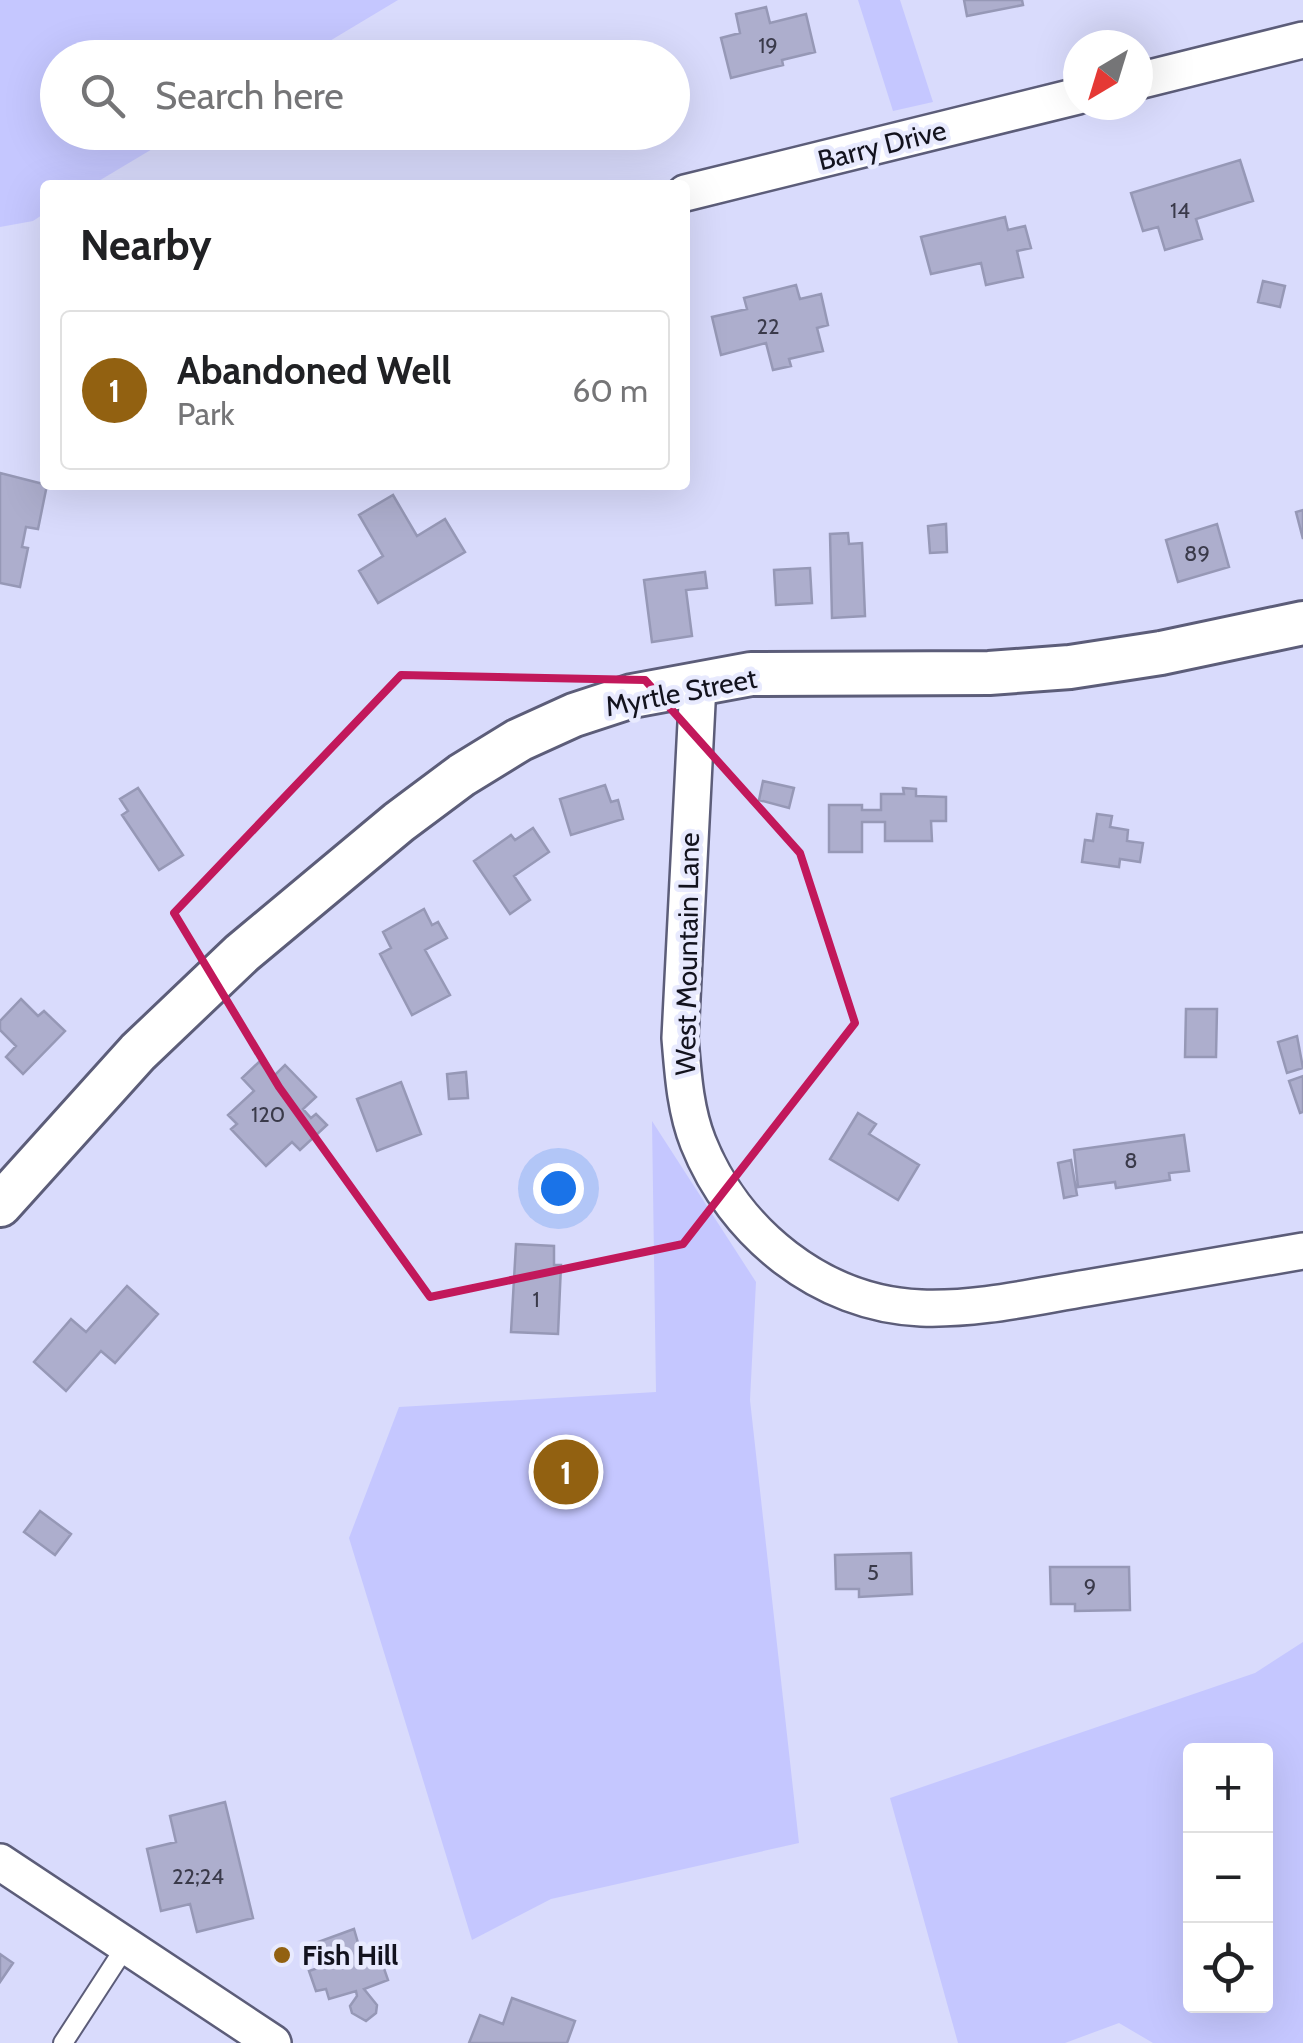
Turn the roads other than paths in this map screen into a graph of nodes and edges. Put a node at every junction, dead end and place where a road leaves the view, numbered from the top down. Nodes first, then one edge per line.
1 (1303, 40) edge
2 (1153, 77) edge
3 (1063, 100) edge
4 (690, 192) edge
5 (1303, 622) edge
6 (698, 684) junction
7 (0, 1204) edge
8 (1303, 1251) edge
9 (0, 1862) edge
10 (126, 1946) junction
11 (63, 2043) edge
12 (272, 2043) edge

1 - 2 street
3 - 4 street, Barry Drive
5 - 6 street, Myrtle Street
6 - 7 street, Myrtle Street
6 - 8 street, West Mountain Lane
9 - 10 street
10 - 11 lane
10 - 12 street

